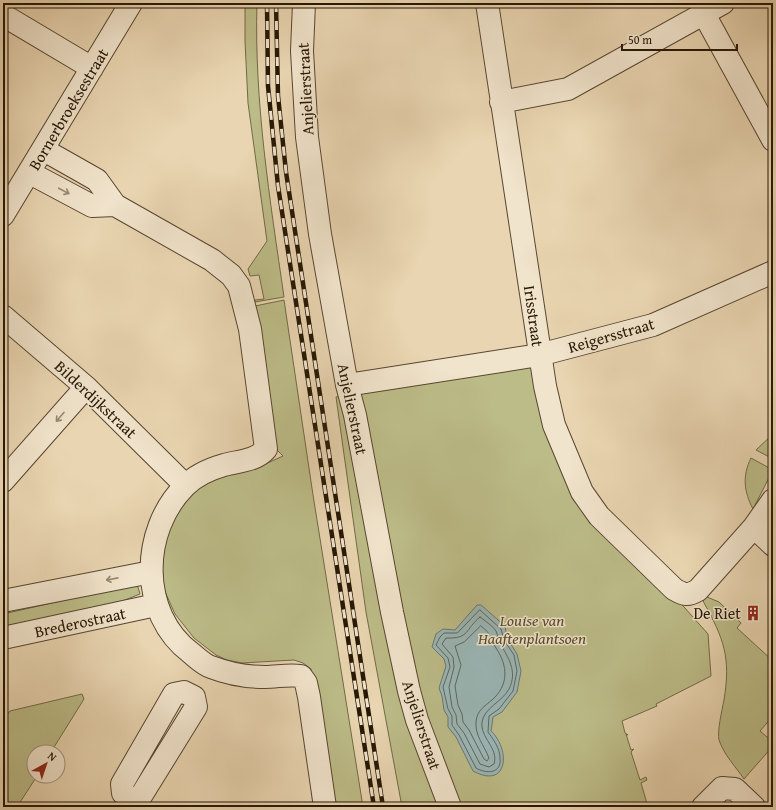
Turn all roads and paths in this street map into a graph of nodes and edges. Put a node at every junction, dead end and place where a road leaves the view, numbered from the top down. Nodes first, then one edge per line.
1 (132, 3) edge
2 (304, 3) edge
3 (486, 3) edge
4 (723, 3) edge
5 (704, 14) junction
6 (3, 15) edge
7 (92, 68) junction
8 (501, 102) junction
9 (773, 140) edge
10 (44, 150) junction
11 (30, 173) junction
12 (115, 205) junction
13 (3, 215) edge
14 (773, 272) edge
15 (3, 316) edge
16 (539, 355) junction
17 (346, 385) junction
18 (86, 388) junction
19 (3, 481) edge
20 (185, 486) junction
21 (773, 500) edge
22 (754, 527) junction
23 (773, 545) edge
24 (150, 572) junction
25 (3, 600) edge
26 (156, 605) junction
27 (3, 638) edge
28 (209, 667) junction
29 (123, 801) edge
30 (325, 807) edge
31 (450, 807) edge
32 (703, 807) edge
33 (754, 807) edge

1 - 7 street, Bornerbroeksestraat
2 - 17 street, Anjelierstraat
3 - 8 street, Irisstraat
4 - 5 street
5 - 8 street
5 - 9 street
6 - 7 street
7 - 10 street, Bornerbroeksestraat
8 - 16 street, Irisstraat
10 - 11 street, Bornerbroeksestraat
10 - 12 street
11 -> 12 street
11 - 13 street, Bornerbroeksestraat
12 - 20 street
14 - 16 street, Reigersstraat
15 - 18 street, Bilderdijkstraat
16 - 17 street, Reigersstraat
16 - 22 street, Irisstraat
17 - 31 street, Anjelierstraat
18 -> 19 street
18 - 20 street, Bilderdijkstraat
20 - 24 street
21 - 22 street
22 - 23 street
24 -> 25 street
24 - 26 street
26 - 27 street, Brederostraat
26 - 28 street
28 - 29 street
28 - 30 street
32 - 33 street

